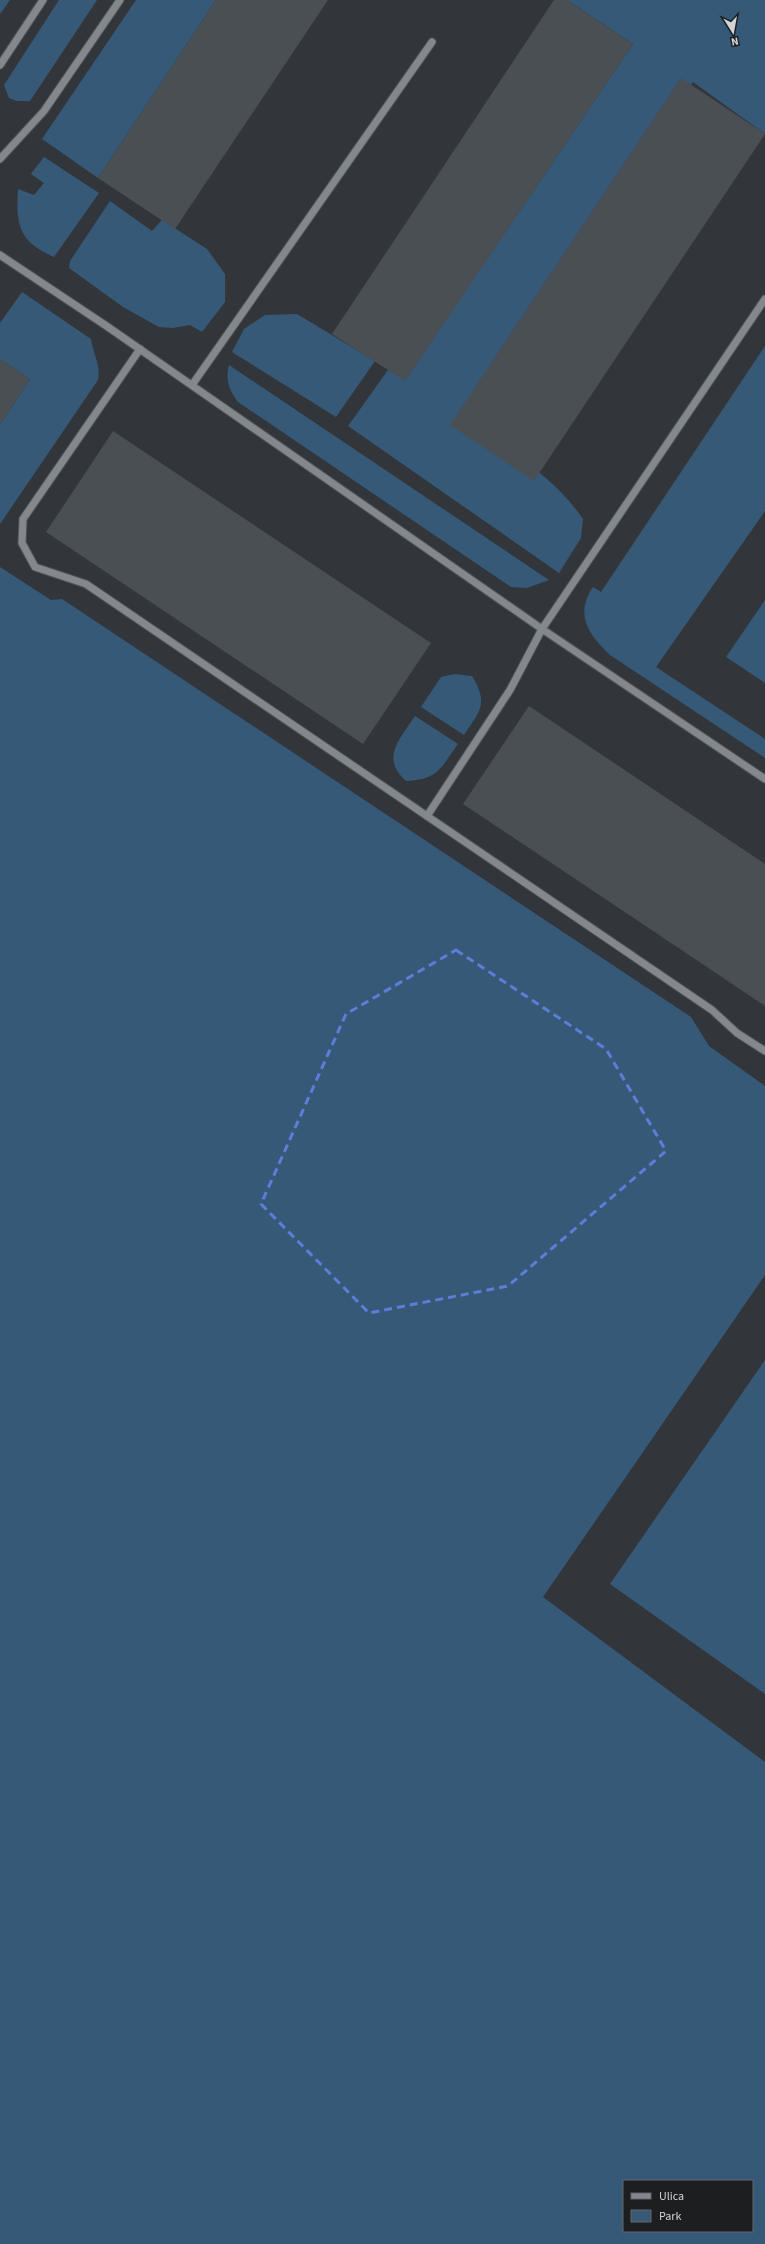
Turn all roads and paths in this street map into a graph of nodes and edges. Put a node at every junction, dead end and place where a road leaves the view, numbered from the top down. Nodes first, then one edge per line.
1 (43, 0) edge
2 (120, 0) edge
3 (432, 42) dead end
4 (0, 65) edge
5 (0, 159) edge
6 (0, 254) edge
7 (765, 299) edge
8 (140, 349) junction
9 (192, 385) junction
10 (542, 629) junction
11 (765, 779) edge
12 (427, 816) junction
13 (765, 1051) edge

1 - 4 lane
2 - 5 lane
3 - 9 lane
6 - 8 lane
7 - 10 lane
8 - 9 lane
8 - 12 lane
9 - 10 lane
10 - 11 lane
10 - 12 lane
12 - 13 lane

